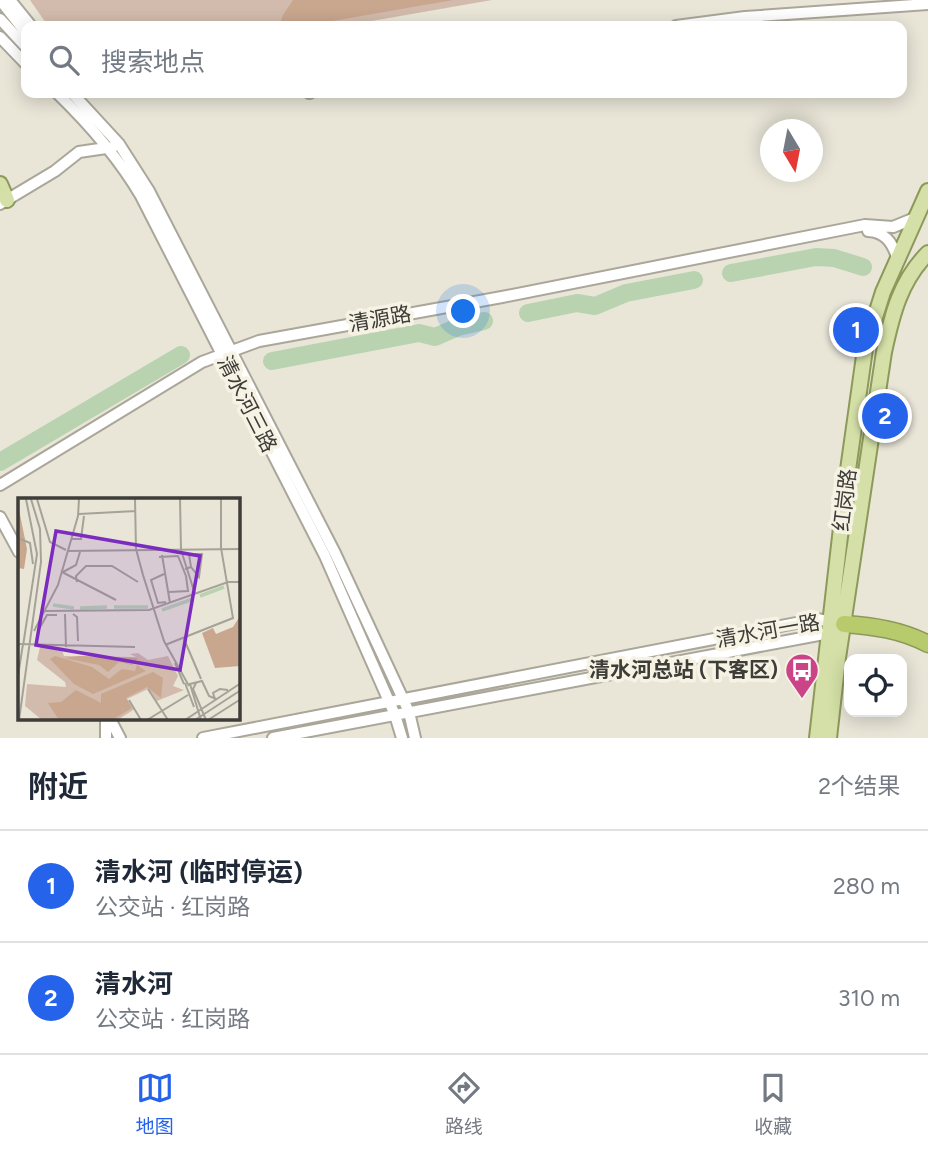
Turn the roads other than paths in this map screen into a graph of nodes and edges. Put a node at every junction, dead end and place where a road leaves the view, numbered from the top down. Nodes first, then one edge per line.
1 (0, 0) edge
2 (10, 0) edge
3 (928, 4) edge
4 (0, 19) edge
5 (27, 21) edge
6 (713, 21) edge
7 (21, 27) edge
8 (0, 37) edge
9 (21, 42) edge
10 (21, 59) edge
11 (62, 98) edge
12 (79, 98) edge
13 (114, 146) junction
14 (0, 184) edge
15 (928, 191) edge
16 (3, 202) edge
17 (915, 219) junction
18 (928, 253) edge
19 (897, 257) junction
20 (228, 355) junction
21 (0, 488) edge
22 (0, 516) edge
23 (18, 550) edge
24 (834, 626) junction
25 (928, 644) edge
26 (404, 700) junction
27 (389, 703) junction
28 (409, 712) junction
29 (395, 715) junction
30 (108, 720) edge
31 (109, 720) edge
32 (106, 738) edge
33 (120, 738) edge
34 (203, 738) edge
35 (273, 738) edge
36 (402, 738) edge
37 (415, 738) edge
38 (817, 738) edge
39 (829, 738) edge

1 - 7 street
2 - 5 street
3 - 6 street
4 - 9 street
8 - 10 street
11 - 13 street, 清水河三路
12 - 13 street, 清水河三路
13 - 16 street
13 - 20 street, 清水河三路
14 - 16 main road
15 - 17 main road, 红岗路
17 - 19 main road, 红岗路
17 - 20 street, 清源路
18 - 24 main road, 红岗路
19 - 20 street, 清源路
19 - 24 main road, 红岗路
20 - 21 street, 清源路
20 - 26 street, 清水河三路
20 - 27 street, 清水河三路
22 - 23 street
24 - 25 highway
24 - 26 street, 清水河一路
24 - 28 street, 清水河一路
24 - 38 main road, 红岗路
24 - 39 main road, 红岗路
26 - 27 street, 清水河一路
26 - 28 street, 清水河三路
27 - 29 street, 清水河三路
27 - 34 street, 清水河一路
28 - 29 street, 清水河一路
28 - 37 street, 清水河三路
29 - 35 street, 清水河一路
29 - 36 street, 清水河三路
30 - 32 street
31 - 33 street

